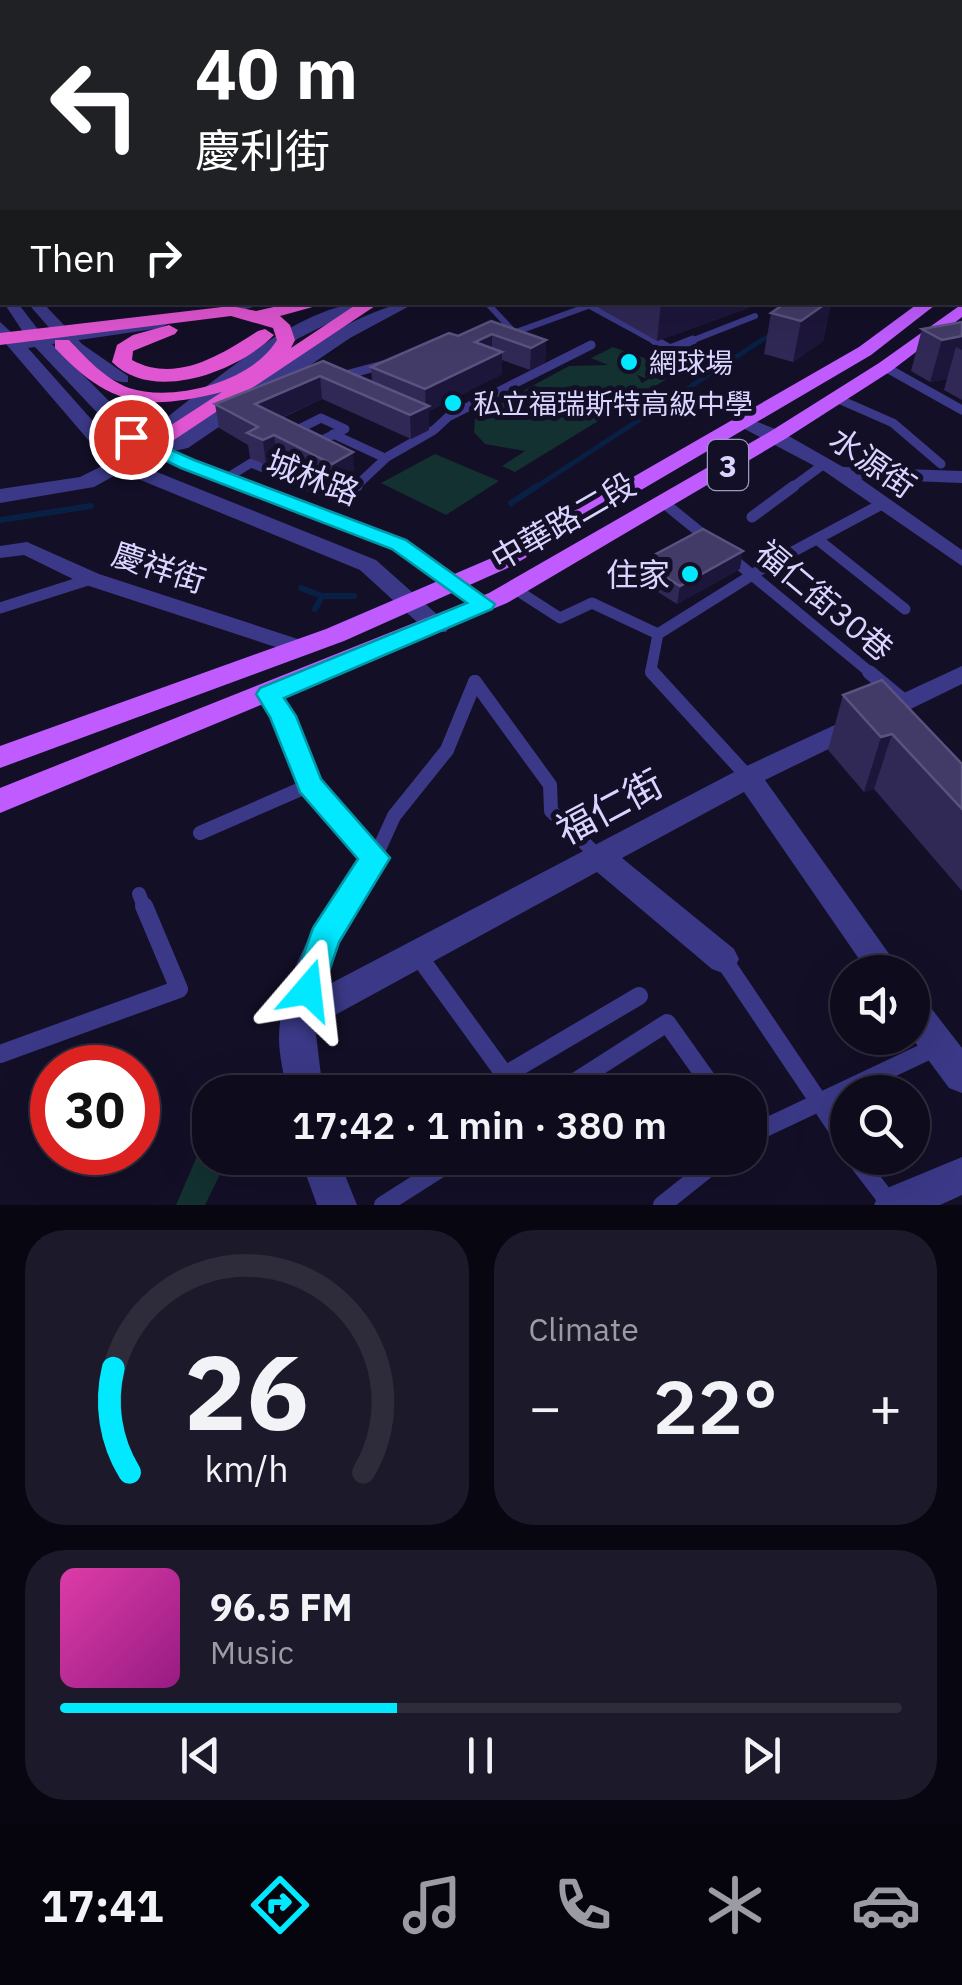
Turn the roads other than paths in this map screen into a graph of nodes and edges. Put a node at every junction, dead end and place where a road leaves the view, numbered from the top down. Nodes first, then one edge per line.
1 (13, 305) edge
2 (15, 305) edge
3 (16, 305) edge
4 (187, 305) edge
5 (240, 305) edge
6 (247, 305) edge
7 (278, 305) edge
8 (299, 305) edge
9 (320, 305) edge
10 (356, 305) edge
11 (369, 305) edge
12 (404, 305) edge
13 (489, 305) edge
14 (591, 305) edge
15 (596, 305) edge
16 (236, 312) edge
17 (950, 315) edge
18 (755, 316) dead end
19 (516, 333) junction
20 (265, 335) junction
21 (0, 337) edge
22 (496, 338) edge
23 (28, 343) junction
24 (62, 344) junction
25 (591, 345) dead end
26 (400, 361) edge
27 (885, 368) junction
28 (122, 379) dead end
29 (321, 381) edge
30 (836, 398) junction
31 (132, 400) dead end
32 (271, 400) edge
33 (962, 410) edge
34 (221, 418) junction
35 (745, 422) junction
36 (334, 434) dead end
37 (778, 435) junction
38 (150, 449) junction
39 (385, 458) junction
40 (941, 464) dead end
41 (121, 465) junction
42 (830, 468) junction
43 (962, 476) edge
44 (225, 479) junction
45 (0, 496) edge
46 (664, 503) junction
47 (882, 504) junction
48 (752, 517) dead end
49 (816, 539) junction
50 (0, 552) edge
51 (962, 560) edge
52 (752, 575) junction
53 (91, 579) junction
54 (455, 582) junction
55 (515, 589) junction
56 (412, 602) junction
57 (484, 604) junction
58 (0, 608) edge
59 (904, 609) dead end
60 (438, 626) junction
61 (658, 634) junction
62 (299, 648) junction
63 (962, 674) edge
64 (269, 694) junction
65 (896, 705) junction
66 (912, 734) edge
67 (0, 757) edge
68 (748, 778) junction
69 (310, 784) junction
70 (0, 801) edge
71 (200, 832) dead end
72 (599, 856) junction
73 (375, 858) junction
74 (139, 894) dead end
75 (417, 954) junction
76 (874, 955) edge
77 (723, 959) joint
78 (639, 996) dead end
79 (299, 1017) junction
80 (930, 1035) edge
81 (938, 1046) junction
82 (0, 1054) edge
83 (303, 1075) edge
84 (586, 1075) edge
85 (704, 1075) edge
86 (962, 1076) edge
87 (822, 1102) junction
88 (830, 1115) edge
89 (767, 1127) edge
90 (325, 1175) edge
91 (430, 1175) edge
92 (700, 1175) edge
93 (867, 1175) edge
94 (962, 1176) edge
95 (336, 1205) edge
96 (383, 1205) edge
97 (662, 1205) edge
98 (892, 1205) edge

1 - 38 street, 城林路
2 - 24 highway
3 - 28 street
4 - 21 highway
5 - 21 highway
6 - 23 street
7 - 21 highway
8 - 16 highway
9 - 20 highway
10 - 38 street
11 - 38 highway
12 - 34 street
13 - 19 lane
14 - 19 lane
15 - 18 lane
16 - 20 highway
16 - 23 street
17 - 27 main road, 中華路二段 / 3
17 - 35 main road, 中華路二段 / 3
19 - 22 lane
20 - 24 highway
21 - 23 street
21 - 24 highway
21 - 41 street, 城林路
25 - 39 lane
26 - 29 lane
27 - 30 main road, 中華路二段 / 3
27 - 33 lane
30 - 37 main road, 中華路二段 / 3
30 - 40 lane
31 - 38 street
32 - 34 lane
34 - 38 street
35 - 37 street, 水源街
35 - 54 main road, 中華路二段 / 3
36 - 39 lane
37 - 42 street, 水源街
37 - 46 main road, 中華路二段 / 3
38 - 41 street
38 - 44 street, 城林路
39 - 44 lane
41 - 45 street
41 - 56 street, 城林路
42 - 43 street
42 - 47 street, 水源街
42 - 48 lane
44 - 54 street, 城林路
46 - 52 lane, 福仁街30巷
46 - 55 main road, 中華路二段 / 3
47 - 49 lane
47 - 51 street, 水源街
49 - 52 lane
49 - 59 lane
50 - 53 street, 慶祥街
52 - 61 lane
52 - 65 lane, 福仁街30巷
53 - 58 lane
53 - 62 street, 慶祥街
54 - 56 main road, 中華路二段 / 3
54 - 57 street, 城林路
55 - 57 main road, 中華路二段 / 3
55 - 61 lane
56 - 60 street, 城林路
56 - 62 main road, 中華路二段 / 3
57 - 60 main road, 中華路二段 / 3
60 - 64 main road, 中華路二段 / 3
61 - 68 lane
62 - 67 main road, 中華路二段 / 3
63 - 65 street, 福仁街
64 - 69 street
64 - 70 main road, 中華路二段 / 3
65 - 66 street
65 - 68 street, 福仁街
68 - 72 street, 福仁街
68 - 76 street
69 - 71 lane
69 - 73 street
72 - 73 lane
72 - 75 street, 福仁街
72 - 77 street
73 - 79 street
74 - 82 lane
75 - 78 lane
75 - 79 street, 福仁街
77 - 87 lane
79 - 83 street
80 - 81 street
81 - 86 street
81 - 87 lane
84 - 85 lane
87 - 88 lane
87 - 89 lane
90 - 95 street
91 - 96 lane
92 - 97 lane
93 - 98 lane
94 - 98 street

